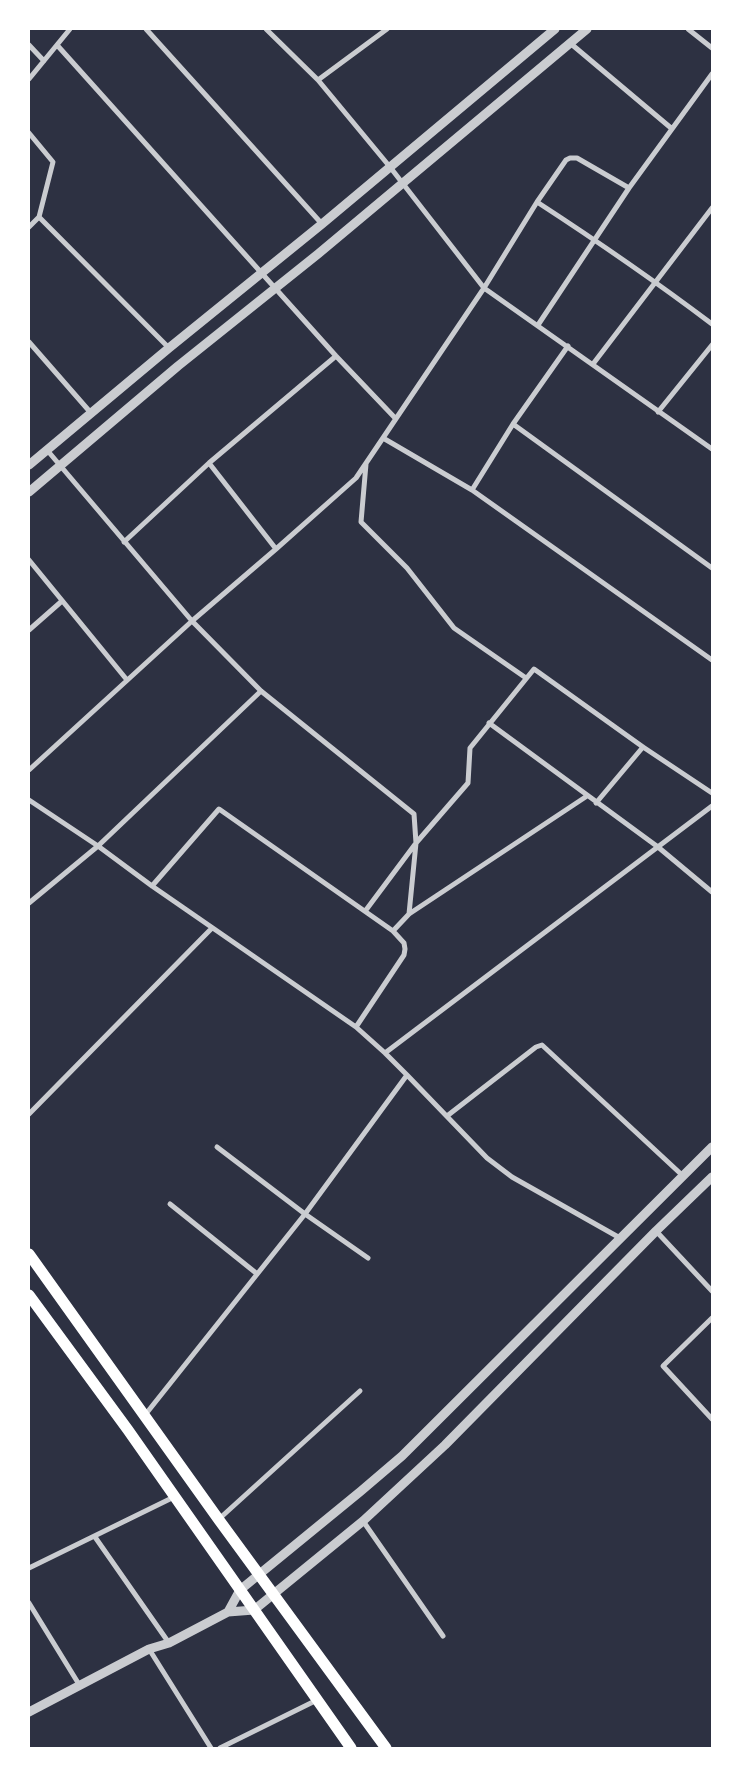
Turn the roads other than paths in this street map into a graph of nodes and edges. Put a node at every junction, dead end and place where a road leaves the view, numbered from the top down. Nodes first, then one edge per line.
1 (70, 29) edge
2 (146, 29) edge
3 (266, 29) edge
4 (387, 29) edge
5 (555, 29) edge
6 (587, 29) edge
7 (688, 29) edge
8 (570, 43) junction
9 (29, 45) edge
10 (57, 45) junction
11 (712, 48) edge
12 (44, 61) junction
13 (712, 74) edge
14 (29, 80) edge
15 (318, 80) junction
16 (671, 128) junction
17 (29, 134) edge
18 (390, 167) junction
19 (402, 184) junction
20 (629, 188) junction
21 (537, 202) junction
22 (712, 208) edge
23 (39, 217) junction
24 (322, 224) junction
25 (29, 227) edge
26 (594, 239) junction
27 (261, 274) junction
28 (655, 281) junction
29 (274, 288) junction
30 (484, 288) junction
31 (712, 324) edge
32 (538, 326) junction
33 (29, 342) edge
34 (712, 345) edge
35 (568, 346) junction
36 (169, 348) junction
37 (336, 356) junction
38 (593, 364) junction
39 (658, 412) junction
40 (92, 414) junction
41 (396, 419) junction
42 (513, 424) junction
43 (383, 438) junction
44 (712, 448) edge
45 (48, 450) junction
46 (366, 462) junction
47 (209, 463) junction
48 (29, 464) edge
49 (61, 466) junction
50 (472, 490) junction
51 (29, 492) edge
52 (124, 542) junction
53 (276, 549) junction
54 (29, 560) edge
55 (712, 568) edge
56 (62, 601) junction
57 (192, 621) junction
58 (29, 630) edge
59 (712, 660) edge
60 (526, 678) junction
61 (126, 680) junction
62 (261, 691) junction
63 (490, 723) junction
64 (643, 747) junction
65 (29, 770) edge
66 (712, 793) edge
67 (587, 796) junction
68 (29, 800) edge
69 (596, 803) junction
70 (712, 806) edge
71 (416, 843) junction
72 (98, 846) junction
73 (658, 847) junction
74 (152, 886) junction
75 (712, 892) edge
76 (29, 903) edge
77 (366, 910) junction
78 (409, 914) junction
79 (212, 928) junction
80 (393, 931) junction
81 (356, 1027) junction
82 (385, 1053) junction
83 (407, 1075) junction
84 (29, 1114) edge
85 (447, 1116) junction
86 (217, 1146) dead end
87 (712, 1146) edge
88 (682, 1175) junction
89 (712, 1177) edge
90 (170, 1204) dead end
91 (305, 1214) junction
92 (656, 1231) junction
93 (620, 1238) junction
94 (29, 1254) edge
95 (368, 1258) dead end
96 (256, 1273) junction
97 (712, 1291) edge
98 (29, 1295) edge
99 (712, 1318) edge
100 (360, 1391) dead end
101 (145, 1415) junction
102 (712, 1419) edge
103 (174, 1496) junction
104 (219, 1520) junction
105 (364, 1521) junction
106 (95, 1536) junction
107 (29, 1568) edge
108 (260, 1575) junction
109 (240, 1590) junction
110 (274, 1595) junction
111 (29, 1603) edge
112 (254, 1610) junction
113 (228, 1612) junction
114 (444, 1636) dead end
115 (169, 1643) junction
116 (149, 1649) junction
117 (80, 1686) junction
118 (316, 1700) junction
119 (29, 1712) edge
120 (210, 1748) edge
121 (220, 1748) edge
122 (351, 1748) edge
123 (386, 1748) edge

1 - 10 street
2 - 24 street
3 - 15 street
4 - 15 street
5 - 18 street
6 - 8 street
7 - 11 street
8 - 16 street
8 - 19 street
9 - 12 street
10 - 12 street
10 - 27 street
12 - 14 street
13 - 16 street
15 - 18 street
16 - 20 street
17 - 23 street
18 - 19 street
18 - 24 street
19 - 29 street
19 - 30 street
20 - 21 street
20 - 26 street
21 - 26 street
21 - 30 street
22 - 28 street
23 - 25 street
23 - 36 street
24 - 27 street
26 - 28 street
26 - 32 street
27 - 29 street
27 - 36 street
28 - 31 street
28 - 38 street
29 - 37 street
29 - 49 street
30 - 32 street
30 - 41 street
32 - 35 street
33 - 40 street
34 - 39 street
35 - 38 street
35 - 42 street
36 - 40 street
37 - 41 street
37 - 47 street
38 - 39 street
39 - 44 street
40 - 45 street
41 - 43 street
42 - 50 street
42 - 55 street
43 - 46 street
43 - 50 street
45 - 48 street
45 - 49 street
46 - 53 street
46 - 60 street
47 - 52 street
47 - 53 street
49 - 51 street
49 - 52 street
50 - 59 street
52 - 57 street
53 - 57 street
54 - 56 street
56 - 58 street
56 - 61 street
57 - 61 street
57 - 62 street
60 - 63 street
60 - 64 street
61 - 65 street
62 - 71 street
62 - 72 street
63 - 67 street
63 - 71 street
64 - 66 street
64 - 69 street
67 - 69 street
67 - 78 street
68 - 72 street
69 - 73 street
70 - 73 street
71 - 77 street
71 - 78 street
72 - 74 street
72 - 76 street
73 - 75 street
73 - 82 street
74 - 77 street
74 - 79 street
77 - 80 street
78 - 80 street
79 - 81 street
79 - 84 street
80 - 81 street
81 - 82 street
82 - 83 street
83 - 85 street
83 - 91 street
85 - 88 street
85 - 93 street
86 - 91 street
87 - 88 street
88 - 93 street
89 - 92 street
90 - 96 street
91 - 95 street
91 - 96 street
92 - 97 street
92 - 105 street
93 - 108 street
94 - 101 main road
96 - 101 street
98 - 103 main road
99 - 102 street
100 - 104 street
101 - 104 main road
103 - 106 street
103 - 109 main road
104 - 108 main road
105 - 110 street
105 - 114 street
106 - 107 street
106 - 115 street
108 - 109 street
108 - 110 main road
109 - 112 main road
109 - 113 street
110 - 112 street
110 - 123 main road
111 - 117 street
112 - 113 street
112 - 118 main road
113 - 115 street
115 - 116 street
116 - 117 street
116 - 120 street
117 - 119 street
118 - 121 street
118 - 122 main road

